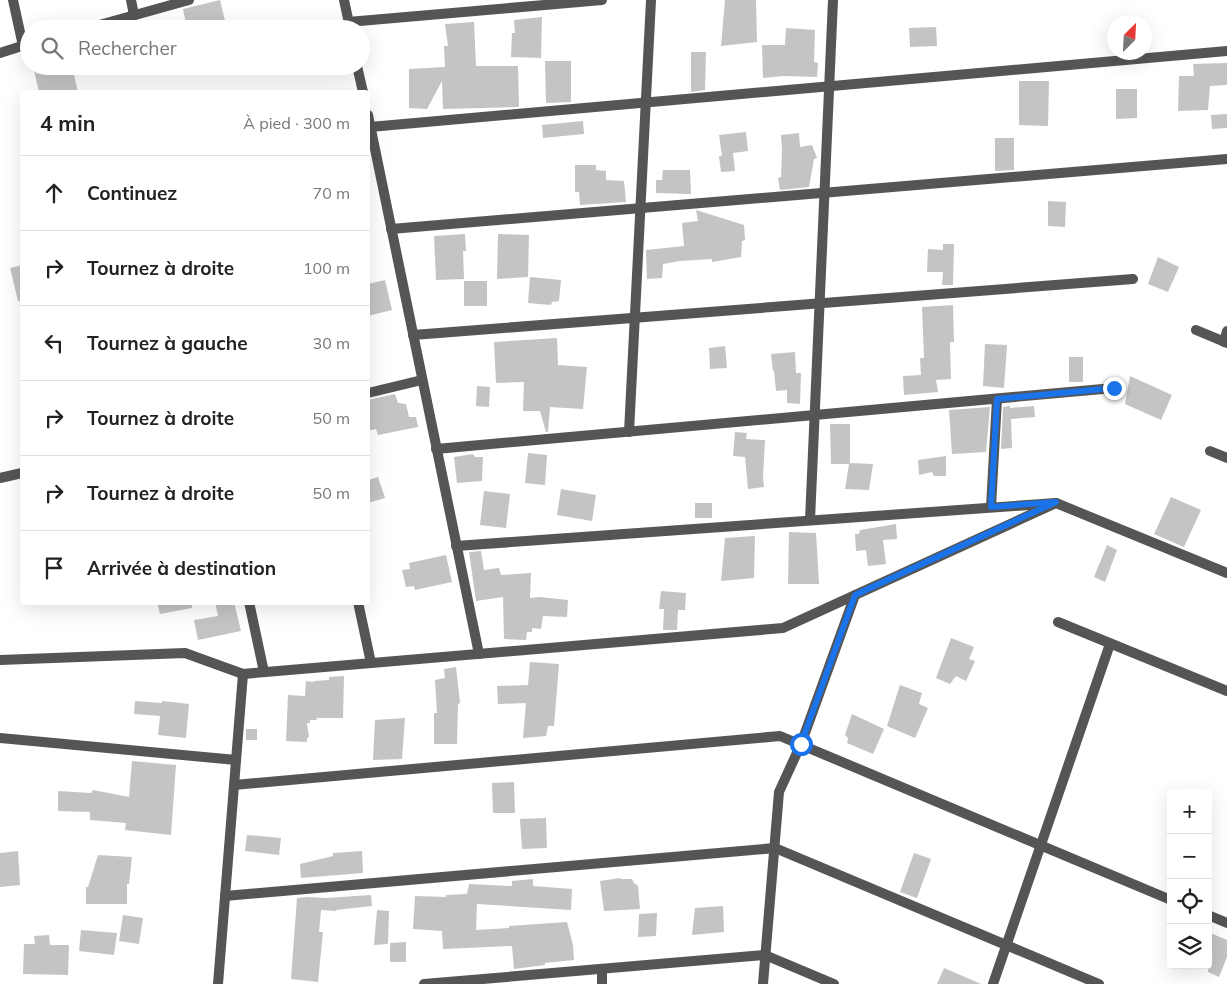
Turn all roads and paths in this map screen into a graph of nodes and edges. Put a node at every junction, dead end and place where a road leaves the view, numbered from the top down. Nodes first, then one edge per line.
1 (13, 0) edge
2 (131, 0) edge
3 (188, 0) edge
4 (344, 0) edge
5 (602, 0) edge
6 (651, 0) edge
7 (833, 0) edge
8 (134, 15) junction
9 (116, 20) edge
10 (348, 20) edge
11 (370, 23) edge
12 (20, 24) edge
13 (20, 47) edge
14 (1227, 50) edge
15 (0, 53) edge
16 (360, 75) edge
17 (829, 86) junction
18 (363, 90) edge
19 (646, 102) junction
20 (370, 127) joint
21 (1227, 159) edge
22 (824, 193) junction
23 (640, 208) junction
24 (391, 229) junction
25 (1133, 279) dead end
26 (820, 304) junction
27 (635, 318) junction
28 (1196, 330) dead end
29 (1227, 331) edge
30 (413, 335) junction
31 (1226, 342) edge
32 (422, 380) junction
33 (1114, 388) dead end
34 (370, 393) edge
35 (997, 399) junction
36 (815, 415) junction
37 (629, 432) junction
38 (436, 449) junction
39 (1210, 451) dead end
40 (1227, 458) edge
41 (20, 473) edge
42 (0, 478) edge
43 (1056, 502) junction
44 (991, 507) junction
45 (810, 520) junction
46 (456, 546) junction
47 (1227, 573) edge
48 (855, 595) junction
49 (250, 605) edge
50 (359, 605) edge
51 (1058, 622) dead end
52 (1110, 644) junction
53 (479, 654) junction
54 (0, 660) edge
55 (370, 663) junction
56 (264, 672) junction
57 (243, 674) junction
58 (1227, 692) edge
59 (0, 738) edge
60 (801, 744) junction
61 (236, 760) junction
62 (234, 785) junction
63 (1041, 845) junction
64 (775, 848) junction
65 (225, 896) junction
66 (1167, 898) edge
67 (1212, 917) edge
68 (1227, 923) edge
69 (1007, 946) junction
70 (765, 955) junction
71 (602, 969) junction
72 (493, 981) edge
73 (218, 984) edge
74 (424, 984) edge
75 (602, 984) edge
76 (763, 984) edge
77 (834, 984) edge
78 (993, 984) edge
79 (1098, 984) edge

1 - 12 street
2 - 8 street
3 - 8 street
4 - 10 street
5 - 11 street
6 - 19 street
7 - 17 street
8 - 9 street
13 - 15 street
14 - 17 street
16 - 18 street
17 - 19 street
17 - 22 street
19 - 20 street
19 - 23 street
20 - 24 street
21 - 22 street
22 - 23 street
22 - 26 street
23 - 24 street
23 - 27 street
24 - 30 street
25 - 26 street
26 - 27 street
26 - 36 street
27 - 30 street
27 - 37 street
28 - 31 street
29 - 31 street
30 - 32 street
32 - 34 street
32 - 38 street
33 - 35 street
35 - 36 street
35 - 44 street
36 - 37 street
36 - 45 street
37 - 38 street
38 - 46 street
39 - 40 street
41 - 42 street
43 - 44 street
43 - 47 street
43 - 48 street
44 - 45 street
45 - 46 street
46 - 53 street
48 - 53 street
48 - 60 street
49 - 56 street
50 - 55 street
51 - 52 street
52 - 58 street
52 - 63 street
53 - 55 street
54 - 57 street
55 - 56 street
56 - 57 street
57 - 61 street
59 - 61 street
60 - 62 street
60 - 63 street
60 - 64 street
61 - 62 street
62 - 65 street
63 - 66 street
63 - 69 street
64 - 65 street
64 - 69 street
64 - 70 street
65 - 73 street
67 - 68 street
69 - 78 street
69 - 79 street
70 - 71 street
70 - 76 street
70 - 77 street
71 - 72 street
71 - 75 street
72 - 74 street

